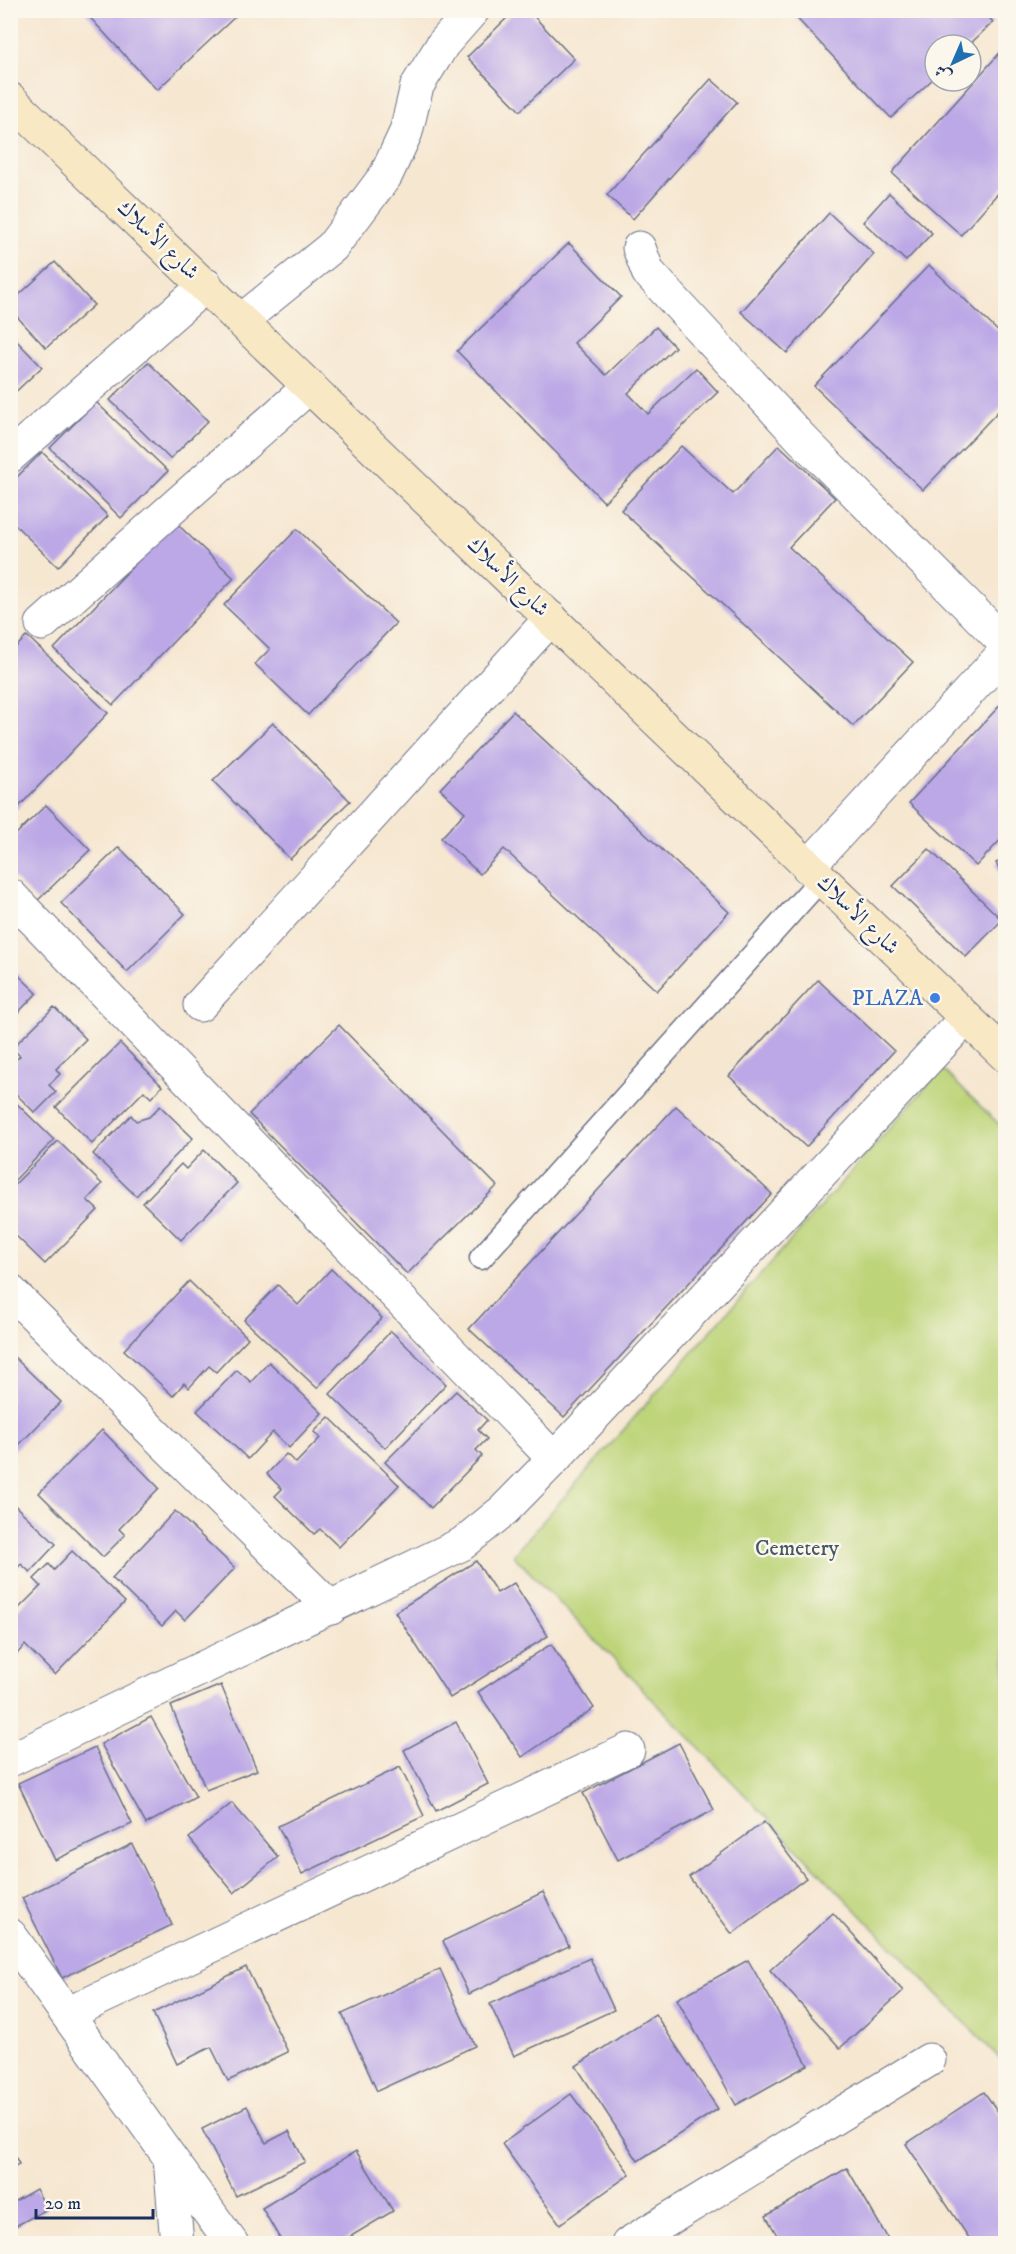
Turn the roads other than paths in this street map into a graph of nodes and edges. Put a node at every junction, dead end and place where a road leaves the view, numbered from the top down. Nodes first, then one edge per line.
1 (473, 10) edge
2 (10, 99) edge
3 (639, 248) dead end
4 (206, 285) junction
5 (242, 320) junction
6 (310, 386) junction
7 (10, 456) edge
8 (551, 618) junction
9 (42, 624) dead end
10 (1005, 644) edge
11 (1005, 651) edge
12 (815, 873) junction
13 (10, 895) edge
14 (200, 1005) dead end
15 (966, 1018) junction
16 (1005, 1056) edge
17 (481, 1258) dead end
18 (10, 1291) edge
19 (554, 1459) junction
20 (331, 1608) junction
21 (17, 1748) edge
22 (628, 1750) dead end
23 (10, 1935) edge
24 (67, 2014) junction
25 (929, 2060) dead end
26 (170, 2156) junction
27 (177, 2244) edge
28 (232, 2244) edge
29 (628, 2244) edge

1 - 5 street
2 - 4 street, شارع الأسلاك
3 - 10 street
4 - 5 street, شارع الأسلاك
4 - 7 street
5 - 6 street, شارع الأسلاك
6 - 8 street, شارع الأسلاك
6 - 9 street
8 - 12 street, شارع الأسلاك
8 - 14 street
11 - 12 street
12 - 15 street, شارع الأسلاك
12 - 17 lane
13 - 19 street
15 - 16 street, شارع الأسلاك
15 - 19 street
18 - 20 street
19 - 20 street
20 - 21 street
22 - 24 street
23 - 24 street
24 - 26 street
25 - 29 street
26 - 27 street
26 - 28 street

